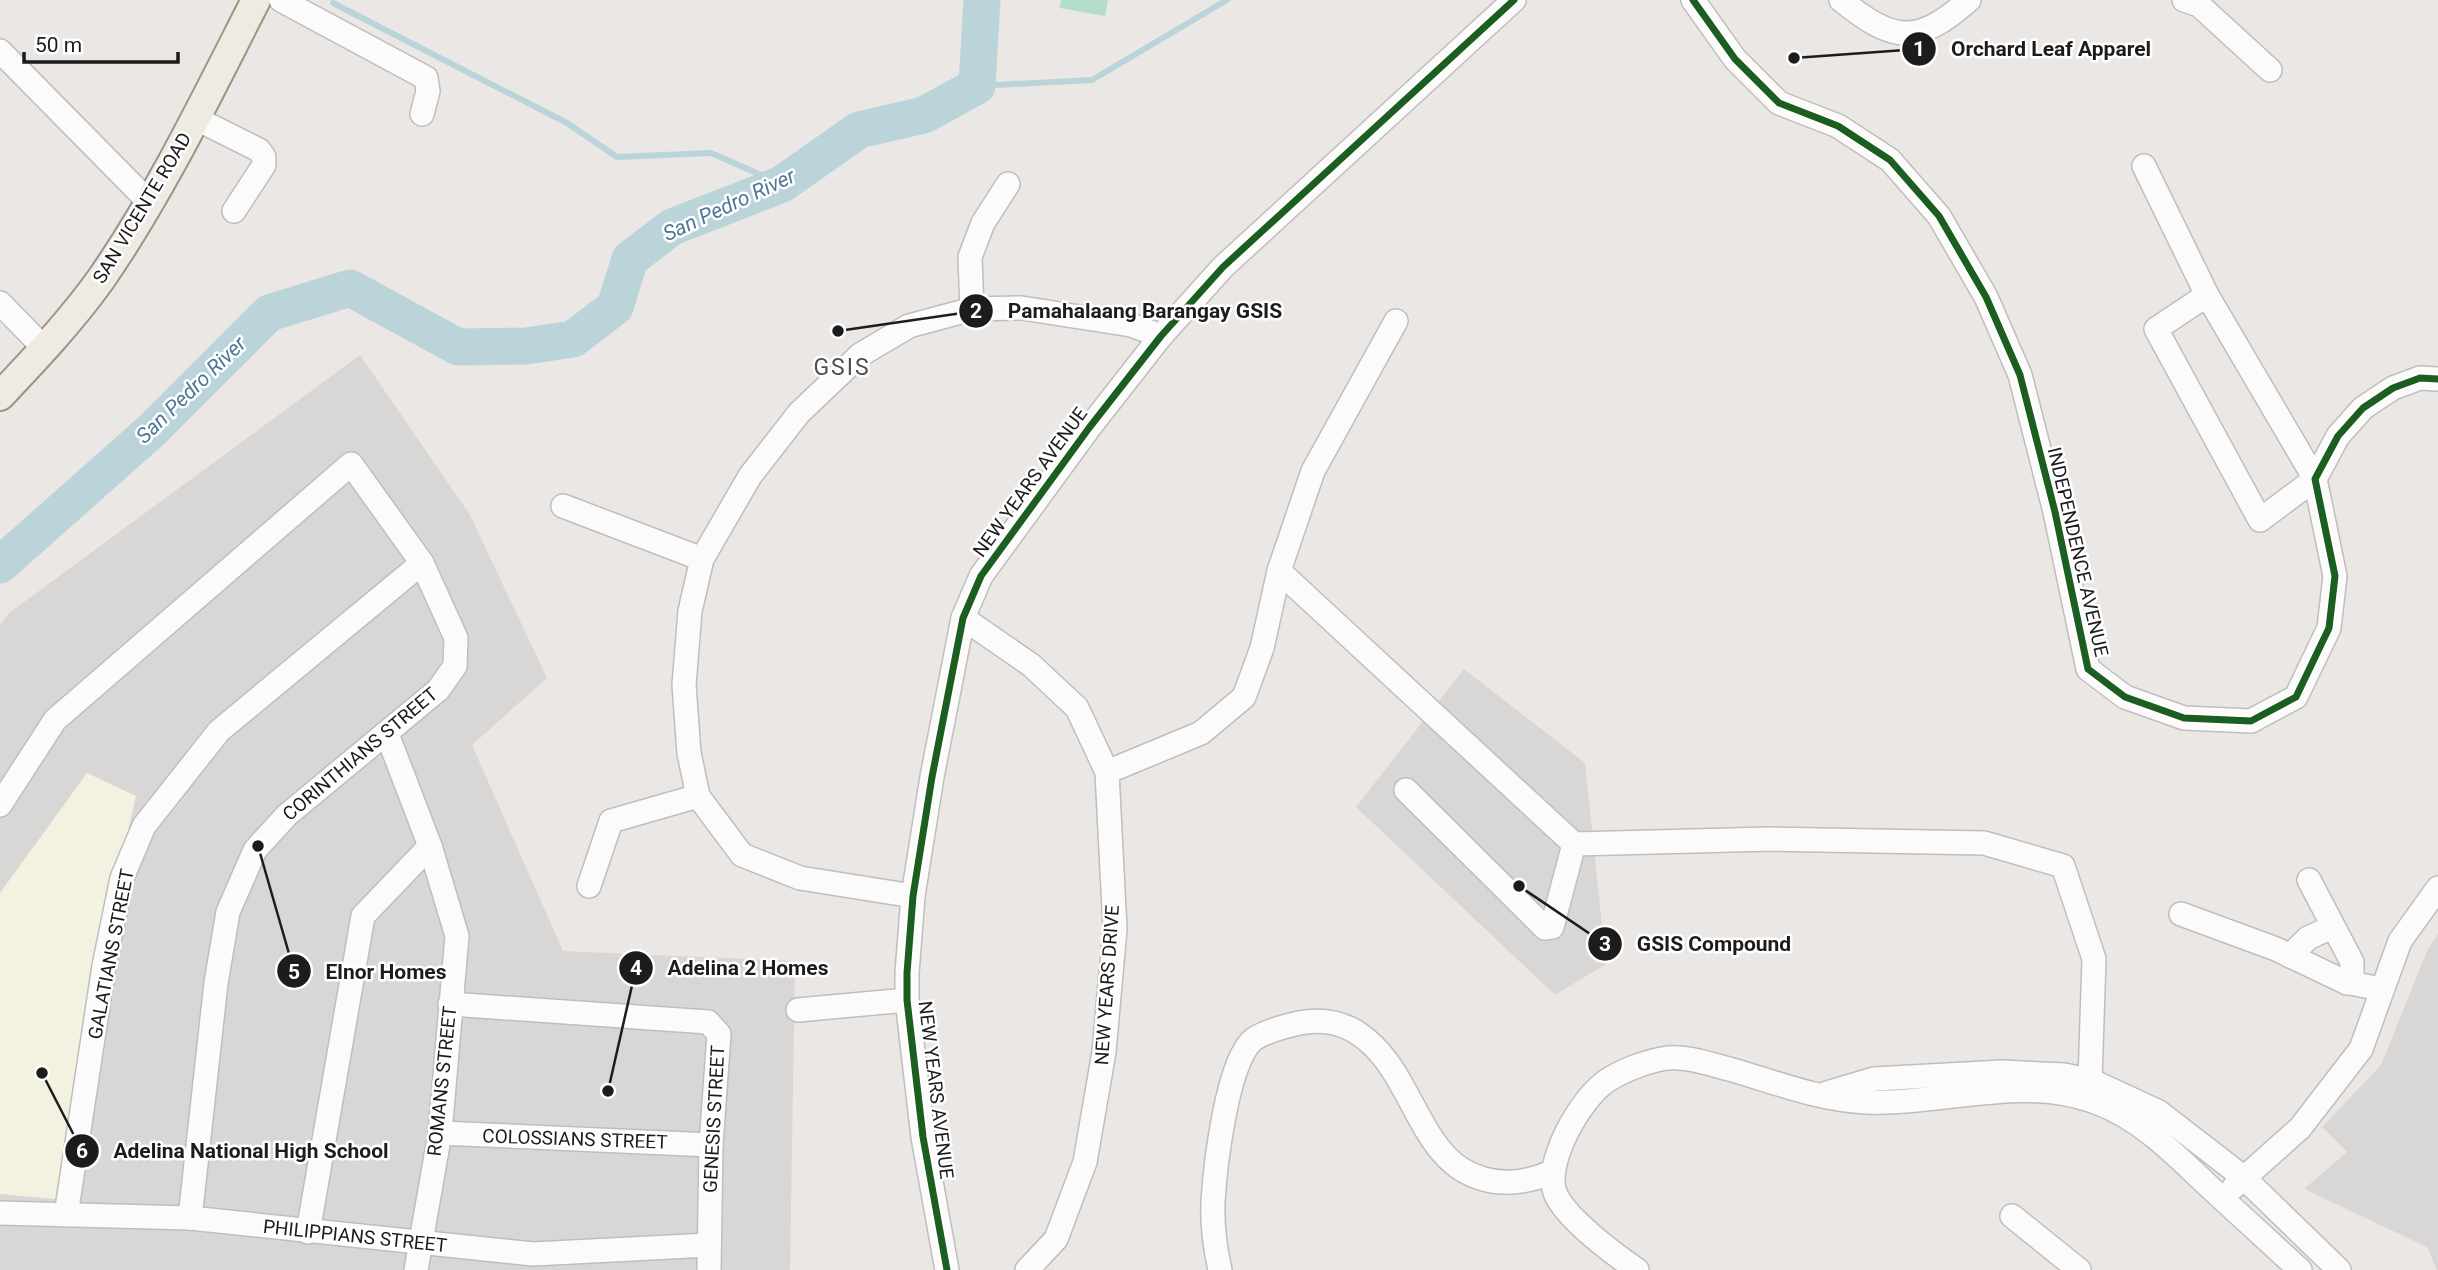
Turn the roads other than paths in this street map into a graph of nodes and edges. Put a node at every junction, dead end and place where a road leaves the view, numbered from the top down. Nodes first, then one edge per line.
1 (256, 0) edge
2 (281, 0) edge
3 (1514, 0) edge
4 (1693, 0) edge
5 (1841, 0) edge
6 (1969, 0) edge
7 (2184, 0) edge
8 (0, 51) edge
9 (2270, 70) dead end
10 (422, 114) dead end
11 (195, 118) junction
12 (2144, 166) dead end
13 (1008, 184) dead end
14 (148, 201) junction
15 (234, 211) dead end
16 (2207, 295) junction
17 (0, 303) edge
18 (972, 309) junction
19 (1396, 321) dead end
20 (1161, 336) junction
21 (45, 349) junction
22 (2438, 379) edge
23 (0, 396) edge
24 (2315, 479) junction
25 (563, 506) dead end
26 (702, 559) junction
27 (422, 563) junction
28 (1279, 570) junction
29 (963, 618) junction
30 (387, 734) junction
31 (1107, 772) junction
32 (1406, 790) dead end
33 (698, 796) junction
34 (0, 805) edge
35 (1574, 844) junction
36 (430, 846) junction
37 (2309, 880) dead end
38 (589, 886) dead end
39 (2438, 888) edge
40 (913, 896) junction
41 (2181, 914) dead end
42 (2332, 928) junction
43 (2290, 956) junction
44 (2347, 983) junction
45 (2381, 989) junction
46 (907, 1000) junction
47 (450, 1004) junction
48 (798, 1010) dead end
49 (2086, 1089) junction
50 (440, 1133) junction
51 (711, 1145) junction
52 (1552, 1172) junction
53 (2243, 1177) junction
54 (2222, 1199) junction
55 (0, 1213) edge
56 (66, 1215) junction
57 (2012, 1216) dead end
58 (190, 1218) junction
59 (308, 1233) junction
60 (420, 1242) junction
61 (709, 1245) junction
62 (532, 1262) edge
63 (416, 1270) edge
64 (709, 1270) edge
65 (947, 1270) edge
66 (1027, 1270) edge
67 (1220, 1270) edge
68 (1637, 1270) edge
69 (2079, 1270) edge
70 (2300, 1270) edge
71 (2339, 1270) edge

1 - 11 main road, SAN VICENTE ROAD
2 - 10 street
3 - 20 street, NEW YEARS AVENUE
4 - 24 street, INDEPENDENCE AVENUE
5 - 6 street
7 - 9 street
8 - 14 street
11 - 14 main road, SAN VICENTE ROAD
11 - 15 street
12 - 16 street, INDEPENDENCE AVENUE
13 - 18 street
14 - 21 main road, SAN VICENTE ROAD
16 - 24 street, INDEPENDENCE AVENUE
16 - 24 street
17 - 21 street
18 - 20 street
18 - 26 street
19 - 28 street
20 - 29 street, NEW YEARS AVENUE
21 - 23 main road, SAN VICENTE ROAD
22 - 24 street
25 - 26 street
26 - 33 street
27 - 30 street, CORINTHIANS STREET
27 - 34 street, CORINTHIANS STREET
27 - 56 street, GALATIANS STREET
28 - 31 street
28 - 35 street
29 - 31 street, NEW YEARS DRIVE
29 - 40 street, NEW YEARS AVENUE
30 - 36 street, ROMANS STREET
30 - 58 street, CORINTHIANS STREET
31 - 66 street, NEW YEARS DRIVE
32 - 35 street
33 - 38 street
33 - 40 street
35 - 49 street
36 - 47 street, ROMANS STREET
36 - 59 street
37 - 42 street
39 - 45 street
40 - 46 street, NEW YEARS AVENUE
41 - 43 street
42 - 43 street
42 - 44 street
43 - 44 street
44 - 45 street
45 - 53 street
46 - 48 street
46 - 65 street, NEW YEARS AVENUE
47 - 50 street, ROMANS STREET
47 - 51 street, GENESIS STREET
49 - 52 street
49 - 53 street
49 - 54 street
50 - 51 street, COLOSSIANS STREET
50 - 60 street, ROMANS STREET
51 - 61 street, GENESIS STREET
52 - 67 street
52 - 68 street
53 - 54 street
53 - 71 street
54 - 70 street
55 - 56 street, PHILIPPIANS STREET
56 - 58 street, PHILIPPIANS STREET
57 - 69 street
58 - 59 street, PHILIPPIANS STREET
59 - 60 street, PHILIPPIANS STREET
60 - 62 street, PHILIPPIANS STREET
60 - 63 street, ROMANS STREET
61 - 62 street, PHILIPPIANS STREET
61 - 64 street, GENESIS STREET

